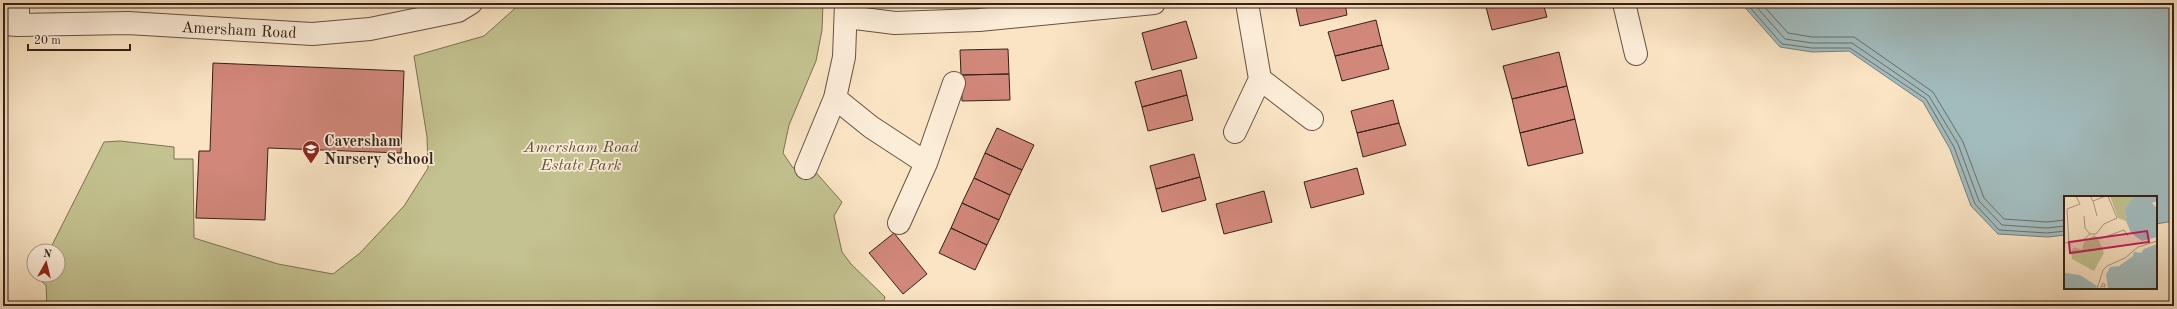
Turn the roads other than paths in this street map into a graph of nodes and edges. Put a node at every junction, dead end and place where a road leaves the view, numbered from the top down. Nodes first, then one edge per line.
1 (18, 3) edge
2 (471, 3) edge
3 (1154, 3) edge
4 (1247, 3) edge
5 (1624, 3) edge
6 (847, 10) edge
7 (10, 25) edge
8 (1636, 54) dead end
9 (1260, 78) junction
10 (954, 83) dead end
11 (835, 98) junction
12 (1312, 119) dead end
13 (1235, 132) dead end
14 (926, 163) junction
15 (806, 168) dead end
16 (899, 223) dead end

1 - 7 street
2 - 7 street, Amersham Road
3 - 6 street
4 - 9 street
5 - 8 street
6 - 11 street
9 - 12 street
9 - 13 street
10 - 14 street
11 - 14 street
11 - 15 street
14 - 16 street

